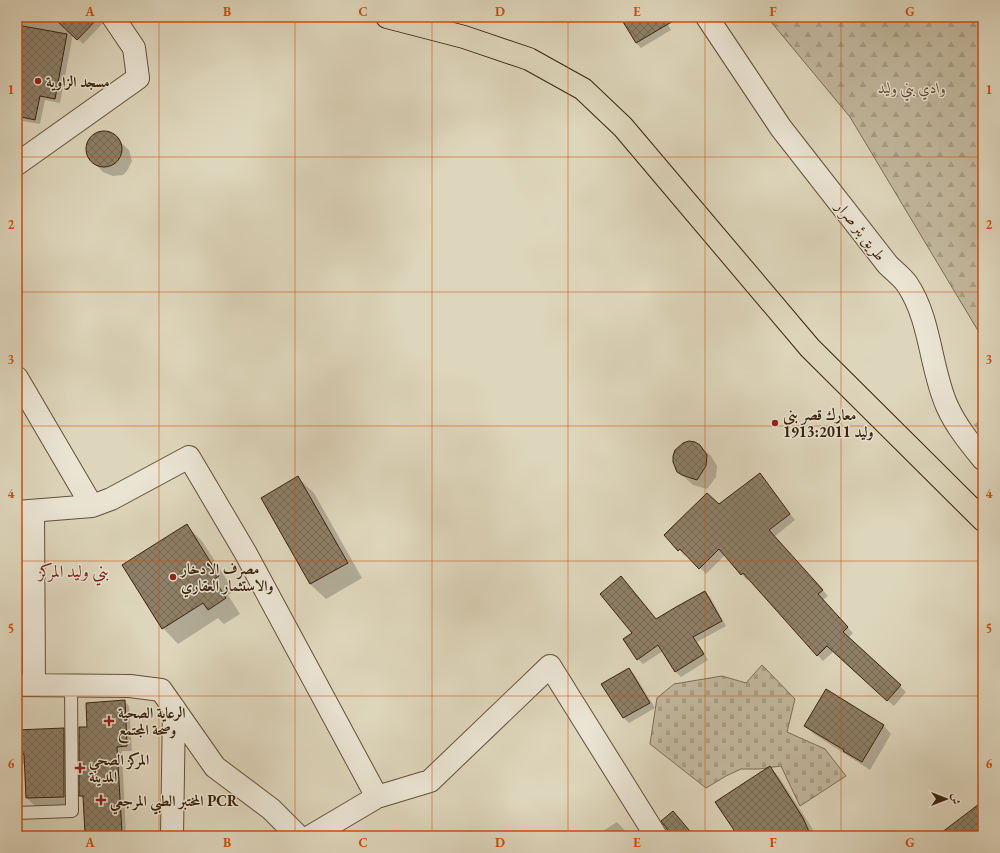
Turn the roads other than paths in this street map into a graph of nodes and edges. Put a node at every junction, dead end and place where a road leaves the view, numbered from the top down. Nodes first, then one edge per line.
1 (113, 17) edge
2 (388, 17) edge
3 (707, 17) edge
4 (17, 164) edge
5 (17, 378) edge
6 (983, 459) edge
7 (92, 506) junction
8 (25, 512) edge
9 (983, 520) edge
10 (26, 685) edge
11 (71, 685) junction
12 (174, 708) junction
13 (377, 798) junction
14 (17, 813) edge
15 (172, 836) edge
16 (298, 836) edge
17 (311, 836) edge
18 (656, 836) edge

1 - 4 street
2 - 9 highway
3 - 6 street, طريق بئر صرار
5 - 7 street
7 - 8 street
7 - 13 street
8 - 10 street
10 - 11 street
11 - 12 street
11 - 14 lane
12 - 15 street
12 - 16 street
13 - 17 street
13 - 18 street

